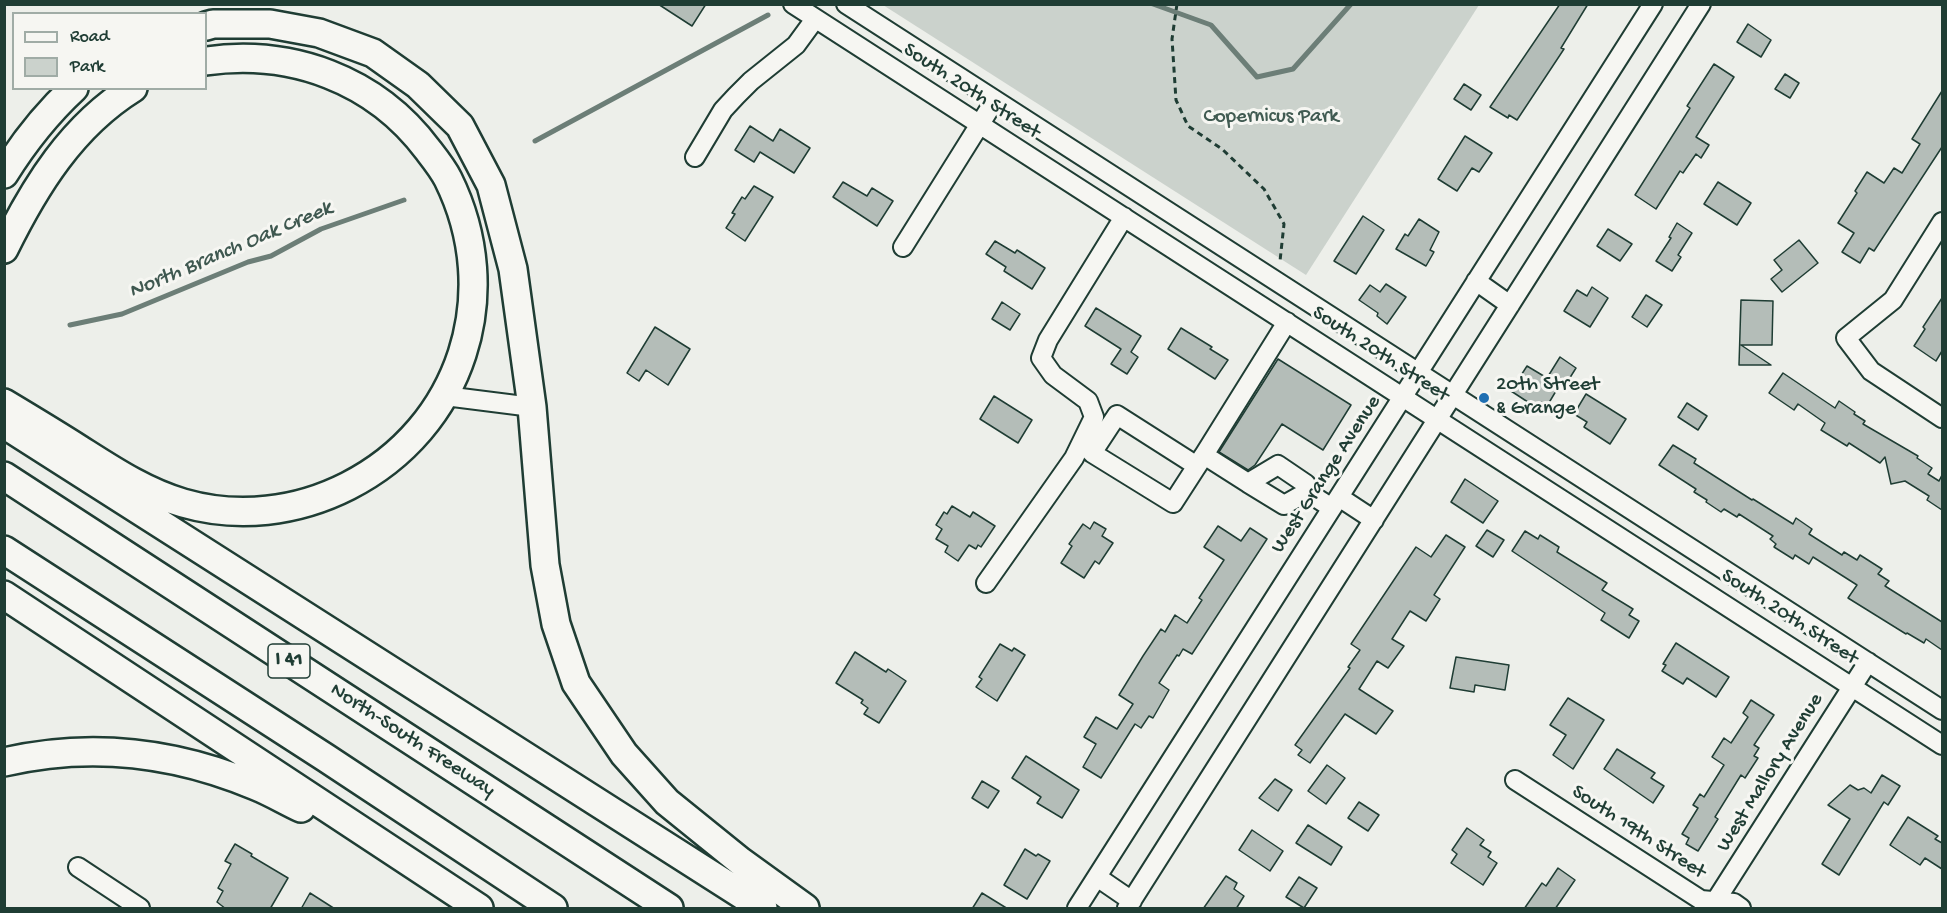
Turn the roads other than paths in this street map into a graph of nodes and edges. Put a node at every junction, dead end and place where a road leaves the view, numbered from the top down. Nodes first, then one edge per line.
1 (792, 4) edge
2 (846, 4) edge
3 (1653, 4) edge
4 (1701, 4) edge
5 (815, 19) junction
6 (207, 26) edge
7 (207, 62) edge
8 (72, 90) edge
9 (130, 90) edge
10 (995, 100) junction
11 (974, 132) junction
12 (695, 157) dead end
13 (4, 174) edge
14 (1124, 217) junction
15 (1942, 222) edge
16 (903, 247) dead end
17 (4, 249) edge
18 (1476, 282) junction
19 (1290, 290) junction
20 (1510, 304) junction
21 (1281, 318) junction
22 (1418, 373) junction
23 (1453, 394) junction
24 (445, 396) junction
25 (1403, 397) junction
26 (4, 403) edge
27 (532, 407) junction
28 (1942, 418) edge
29 (1438, 419) junction
30 (4, 424) edge
31 (1544, 453) junction
32 (1200, 460) junction
33 (4, 476) edge
34 (1529, 478) junction
35 (1248, 483) junction
36 (1307, 492) junction
37 (1336, 502) junction
38 (1374, 520) junction
39 (4, 550) edge
40 (986, 583) dead end
41 (4, 595) edge
42 (1868, 662) junction
43 (1852, 686) junction
44 (1942, 710) edge
45 (1942, 745) edge
46 (4, 762) edge
47 (1515, 780) dead end
48 (78, 867) dead end
49 (1097, 877) junction
50 (1129, 905) edge
51 (1714, 905) edge
52 (140, 909) edge
53 (471, 909) edge
54 (479, 909) edge
55 (553, 909) edge
56 (669, 909) edge
57 (763, 909) edge
58 (805, 909) edge
59 (1077, 909) edge
60 (1741, 909) edge

1 - 5 street, South 20th Street
2 - 10 street, South 20th Street
3 - 18 street, West Grange Avenue
4 - 20 street
5 - 11 street, South 20th Street
5 - 12 street
6 - 27 highway
7 - 24 highway
8 - 13 highway
9 - 17 highway
10 - 11 street
10 - 19 street, South 20th Street
11 - 14 street, South 20th Street
11 - 16 street
14 - 21 street, South 20th Street
14 - 40 street
15 - 28 street
18 - 20 street
18 - 22 street, West Grange Avenue
19 - 21 street
19 - 22 street, South 20th Street
20 - 23 street
21 - 25 street, South 20th Street
21 - 32 street
22 - 23 street, South 20th Street
22 - 25 street, West Grange Avenue
23 - 29 street
23 - 31 street, South 20th Street
24 - 26 highway
24 - 27 street
25 - 29 street, South 20th Street
25 - 37 street, West Grange Avenue
27 - 58 highway
29 - 34 street, South 20th Street
29 - 38 street
30 - 57 highway
31 - 34 street
31 - 42 street, South 20th Street
32 - 32 street
32 - 35 street
33 - 56 highway, North-South Freeway / I 41
34 - 43 street, South 20th Street
35 - 36 street
35 - 36 street
36 - 37 street
37 - 38 street
37 - 49 street, West Grange Avenue
38 - 50 street
39 - 55 highway
41 - 54 highway
42 - 43 street, West Mallory Avenue
42 - 44 street, South 20th Street
43 - 45 street, South 20th Street
43 - 51 street, West Mallory Avenue
46 - 53 highway
47 - 51 street, South 19th Street
48 - 52 street
49 - 50 street
49 - 59 street, West Grange Avenue
51 - 60 street, South 19th Street

